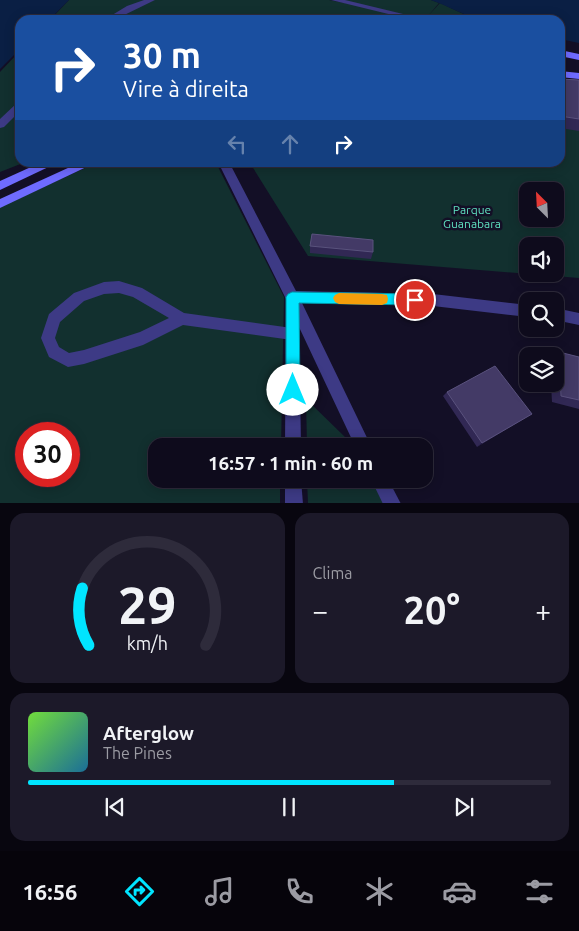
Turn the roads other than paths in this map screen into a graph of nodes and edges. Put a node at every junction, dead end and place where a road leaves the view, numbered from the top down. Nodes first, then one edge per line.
1 (151, 0) edge
2 (335, 0) edge
3 (117, 15) edge
4 (402, 15) edge
5 (565, 54) edge
6 (579, 57) edge
7 (565, 75) edge
8 (579, 76) edge
9 (15, 110) edge
10 (0, 124) edge
11 (41, 167) edge
12 (81, 167) edge
13 (226, 167) edge
14 (0, 186) edge
15 (0, 204) edge
16 (292, 297) junction
17 (519, 310) edge
18 (564, 316) edge
19 (182, 319) junction
20 (579, 319) edge
21 (292, 334) junction
22 (293, 438) edge
23 (360, 438) edge
24 (294, 488) edge
25 (384, 488) edge
26 (294, 503) edge
27 (392, 503) edge

1 - 3 street
2 - 4 street
5 - 6 street
7 - 8 street
9 - 10 street
11 - 14 street
12 - 15 street
13 - 16 street
16 - 17 street
16 - 21 street
16 - 23 street
18 - 20 street
19 - 19 street
19 - 21 street
21 - 22 street
24 - 26 street
25 - 27 street

